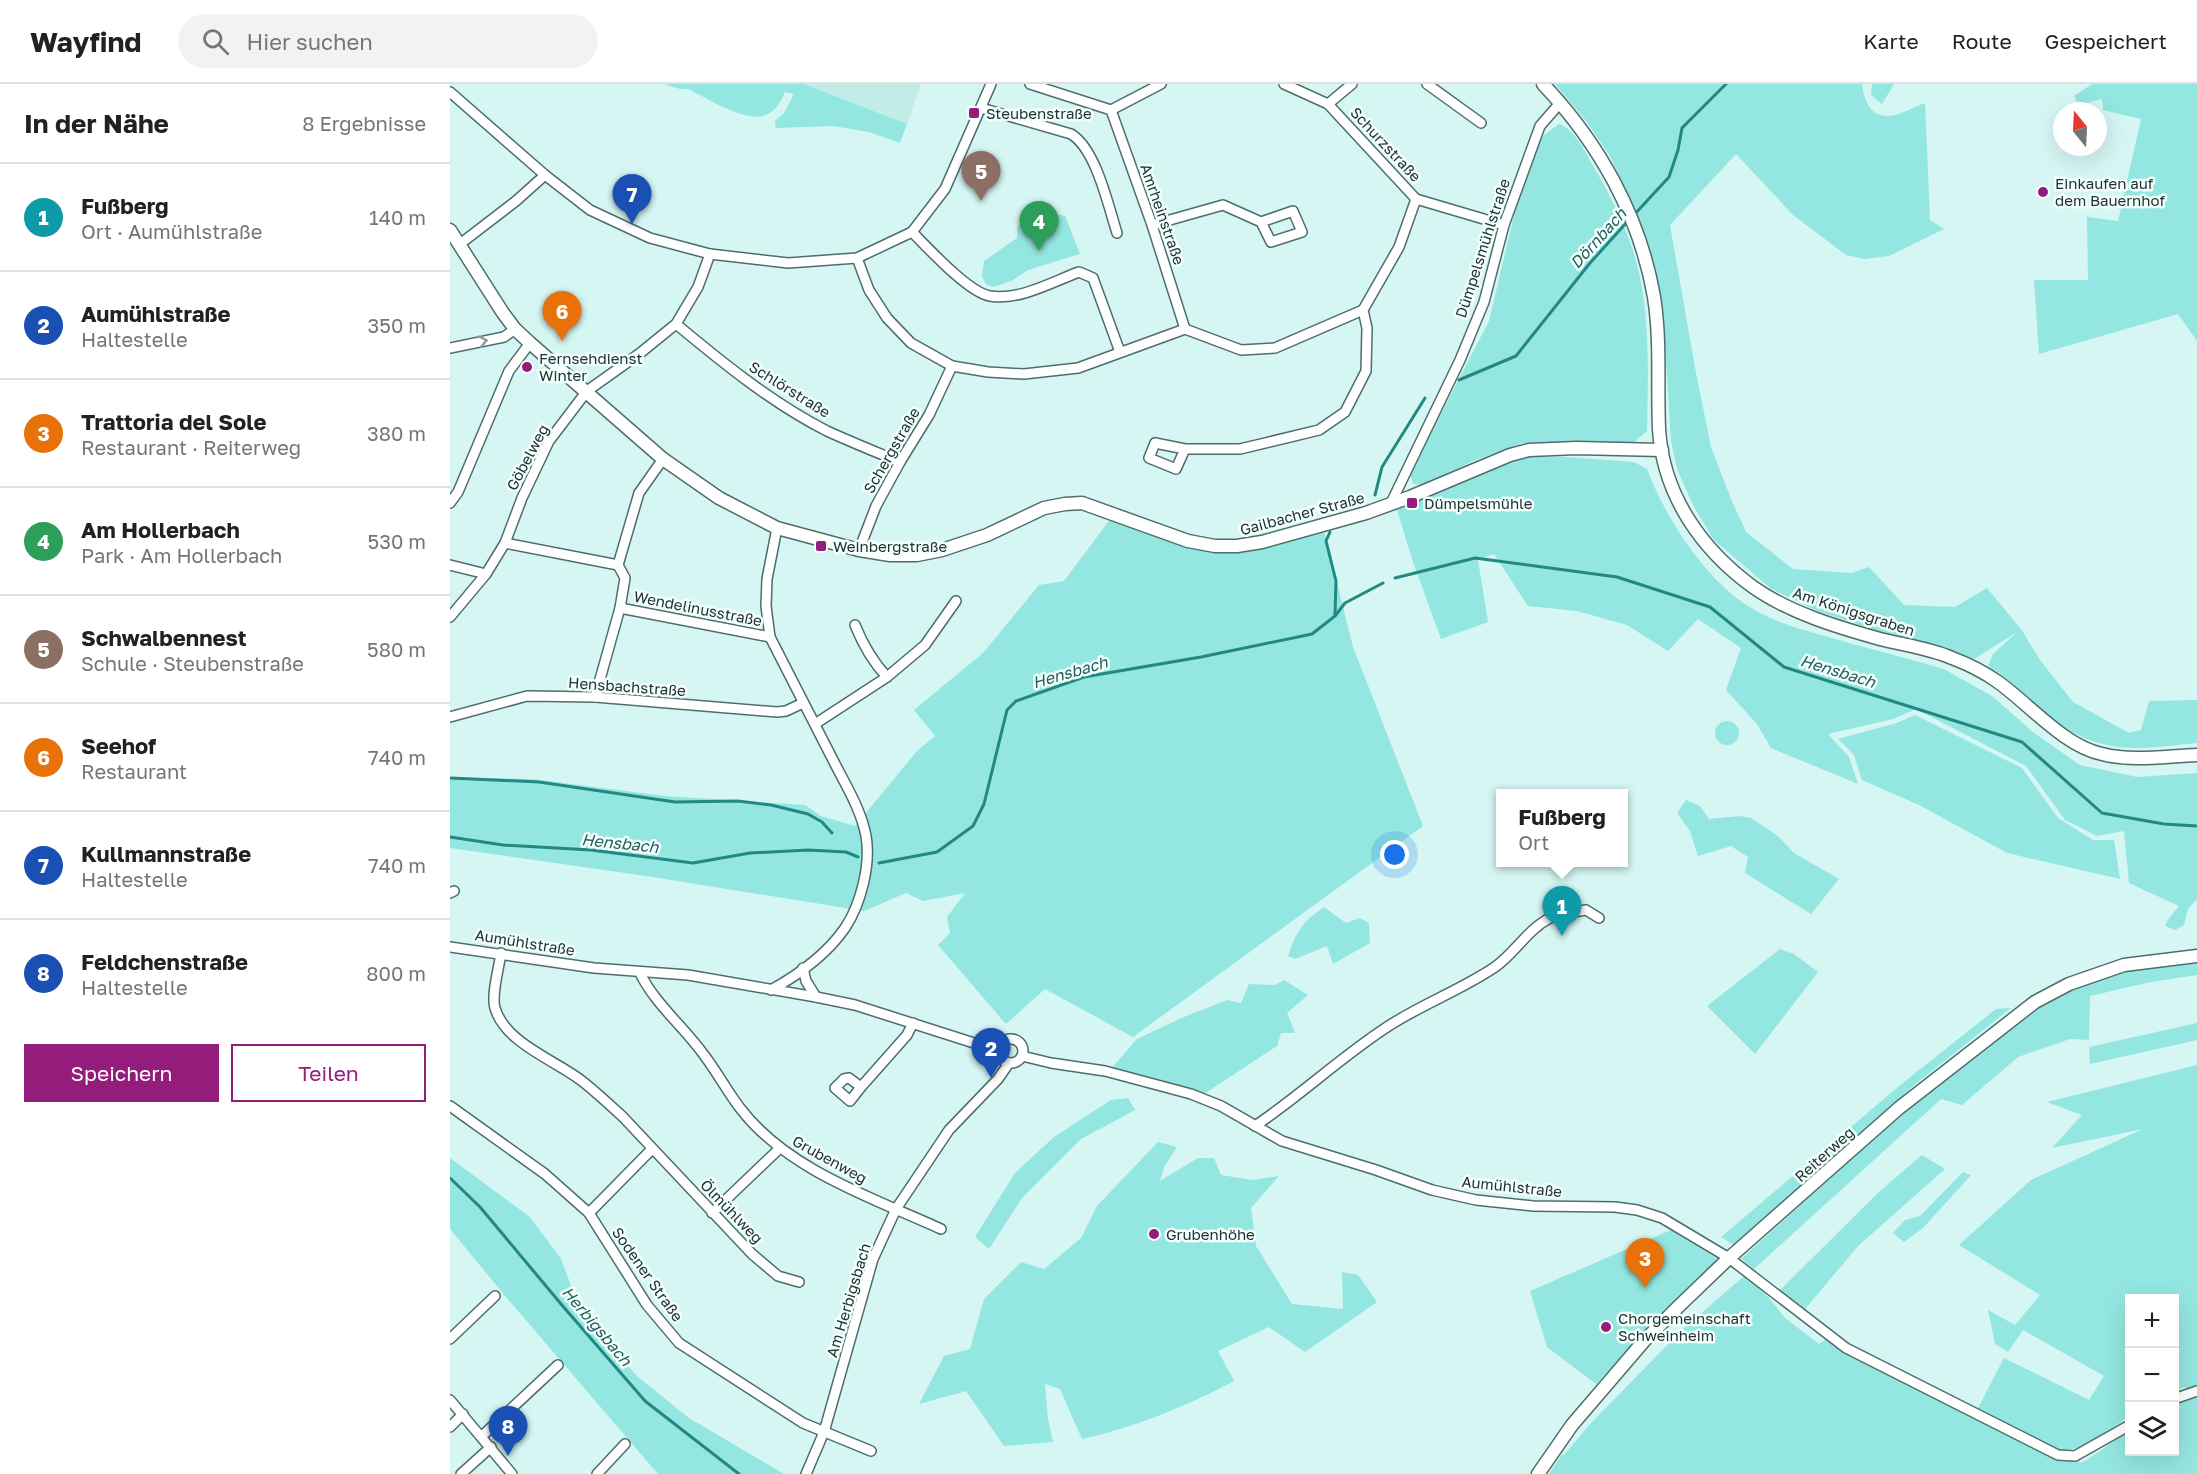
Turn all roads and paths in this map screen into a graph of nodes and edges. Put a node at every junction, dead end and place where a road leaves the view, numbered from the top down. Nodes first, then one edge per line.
1 (991, 84) edge
2 (1030, 84) edge
3 (1161, 84) edge
4 (1284, 84) edge
5 (1352, 84) edge
6 (1427, 84) edge
7 (1543, 84) edge
8 (450, 92) edge
9 (1560, 103) junction
10 (1328, 104) junction
11 (981, 108) junction
12 (1111, 110) junction
13 (1481, 123) dead end
14 (545, 175) junction
15 (1416, 199) junction
16 (1261, 222) junction
17 (1152, 225) junction
18 (1504, 225) junction
19 (450, 230) edge
20 (912, 232) junction
21 (1117, 233) dead end
22 (460, 244) junction
23 (710, 254) junction
24 (857, 258) junction
25 (1363, 310) junction
26 (676, 324) junction
27 (1185, 329) junction
28 (522, 336) junction
29 (450, 348) edge
30 (1120, 352) junction
31 (952, 366) junction
32 (587, 391) junction
33 (1185, 450) dead end
34 (1662, 450) junction
35 (663, 459) junction
36 (900, 462) junction
37 (450, 503) edge
38 (1391, 503) junction
39 (777, 528) junction
40 (505, 543) junction
41 (859, 550) junction
42 (450, 565) edge
43 (618, 565) junction
44 (486, 574) junction
45 (957, 601) dead end
46 (620, 608) junction
47 (450, 617) edge
48 (855, 625) dead end
49 (770, 637) junction
50 (887, 677) junction
51 (595, 697) junction
52 (803, 703) junction
53 (450, 717) edge
54 (815, 724) junction
55 (2197, 755) edge
56 (1599, 918) dead end
57 (450, 947) edge
58 (501, 953) junction
59 (2197, 956) edge
60 (803, 968) junction
61 (640, 973) junction
62 (771, 990) junction
63 (816, 998) junction
64 (913, 1023) junction
65 (999, 1051) junction
66 (1022, 1056) junction
67 (1009, 1063) junction
68 (861, 1087) dead end
69 (450, 1106) edge
70 (1255, 1125) junction
71 (780, 1148) junction
72 (652, 1149) junction
73 (896, 1209) junction
74 (589, 1213) junction
75 (712, 1213) junction
76 (941, 1229) dead end
77 (1729, 1258) junction
78 (799, 1282) dead end
79 (495, 1296) dead end
80 (450, 1339) edge
81 (558, 1365) dead end
82 (2197, 1391) edge
83 (2179, 1398) edge
84 (450, 1400) edge
85 (463, 1414) junction
86 (450, 1427) edge
87 (2125, 1428) edge
88 (824, 1432) junction
89 (482, 1436) junction
90 (625, 1444) dead end
91 (491, 1447) junction
92 (871, 1451) dead end
93 (461, 1474) edge
94 (512, 1474) edge
95 (597, 1474) edge
96 (806, 1474) edge
97 (1538, 1474) edge

1 - 11 street
2 - 12 street
3 - 12 street
4 - 10 street, Schurzstraße
5 - 10 street
6 - 13 street
7 - 9 street, Am Königsgraben
8 - 14 street
9 - 18 street, Dümpelsmühlstraße
9 - 34 street, Am Königsgraben
10 - 15 street, Schurzstraße
11 - 20 street
11 - 21 street
12 - 17 street, Amrheinstraße
14 - 22 street
14 - 23 street
15 - 18 street, Schurzstraße
15 - 25 street
16 - 16 street
16 - 17 street
17 - 27 street, Amrheinstraße
18 - 38 street, Dümpelsmühlstraße
19 - 22 street, Gailbacher Straße
20 - 24 street
20 - 30 street
22 - 28 street, Gailbacher Straße
23 - 24 street
23 - 26 street
24 - 31 street
25 - 27 street
25 - 33 street
26 - 32 street, Göbelweg
26 - 36 street, Schlörstraße
27 - 30 street
29 -> 28 street
28 - 32 street, Gailbacher Straße
28 - 37 street
30 - 31 street
31 - 36 street, Schergstraße
32 - 35 street, Gailbacher Straße
32 - 40 street, Göbelweg
34 - 38 street, Gailbacher Straße
34 - 55 street, Am Königsgraben
35 - 39 street, Gailbacher Straße
35 - 43 street
36 - 41 street, Schergstraße
38 - 41 street, Gailbacher Straße
39 - 41 street, Gailbacher Straße
39 - 49 street
40 - 43 street
40 - 44 street
42 - 44 street
43 - 46 street
44 - 47 street
45 - 50 street
46 - 49 street, Wendelinusstraße
46 - 51 street
48 - 50 street
49 - 52 street
50 - 54 street
51 - 52 street, Hensbachstraße
51 - 53 street, Hensbachstraße
52 - 54 street
54 - 60 street
56 - 70 street
57 - 58 street, Aumühlstraße
58 - 61 street, Aumühlstraße
58 - 72 street, Ölmühlweg
59 - 77 street, Reiterweg
60 - 62 street
60 - 63 street
61 - 62 street, Aumühlstraße
61 - 71 street, Grubenweg
62 - 63 street, Aumühlstraße
63 - 64 street, Aumühlstraße
64 - 65 street, Aumühlstraße
64 - 68 street
65 - 66 street, Aumühlstraße
65 - 67 street
66 - 67 street
66 - 70 street, Aumühlstraße
67 - 73 street, Am Herbigsbach
69 - 74 street, Sodener Straße
70 - 77 street, Aumühlstraße
71 - 73 street, Grubenweg
71 - 75 street
72 - 74 street
72 - 75 street, Ölmühlweg
73 - 76 street, Grubenweg
73 - 88 street, Am Herbigsbach
74 - 88 street, Sodener Straße
75 - 78 street, Ölmühlweg
77 - 87 street, Aumühlstraße
77 - 97 street, Reiterweg
79 - 80 street
81 - 89 street
82 - 83 street
84 - 85 street
85 - 86 street
85 - 89 street
88 - 92 street, Sodener Straße
88 - 96 street, Am Herbigsbach
89 - 91 street
90 - 95 street
91 - 93 street
91 - 94 street

